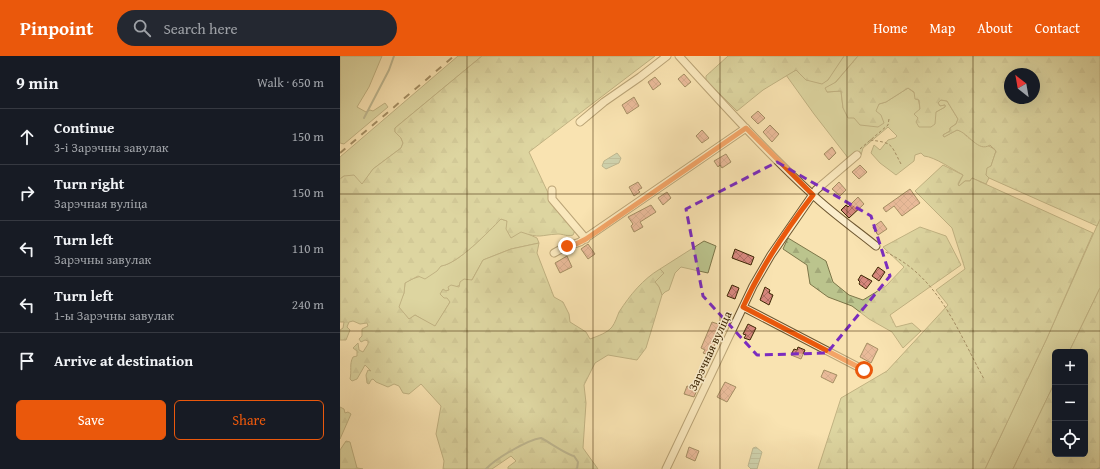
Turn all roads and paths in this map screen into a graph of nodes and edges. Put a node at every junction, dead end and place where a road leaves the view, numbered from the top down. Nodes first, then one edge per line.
1 (667, 56) edge
2 (679, 56) edge
3 (889, 119) dead end
4 (580, 122) dead end
5 (746, 128) junction
6 (870, 140) junction
7 (857, 155) joint
8 (901, 164) dead end
9 (552, 190) dead end
10 (813, 195) junction
11 (586, 239) junction
12 (876, 246) joint
13 (554, 253) dead end
14 (743, 307) junction
15 (864, 370) dead end
16 (984, 379) dead end
17 (666, 469) edge

1 - 4 street
2 - 5 street
3 - 6 path
5 - 10 street
5 - 11 street
6 - 7 path
6 - 8 path
7 - 10 street, Зарэчная вуліца
9 - 11 street
10 - 12 street
10 - 14 street, Зарэчная вуліца
11 - 13 street
12 - 16 path
14 - 15 street
14 - 17 street, Зарэчная вуліца

